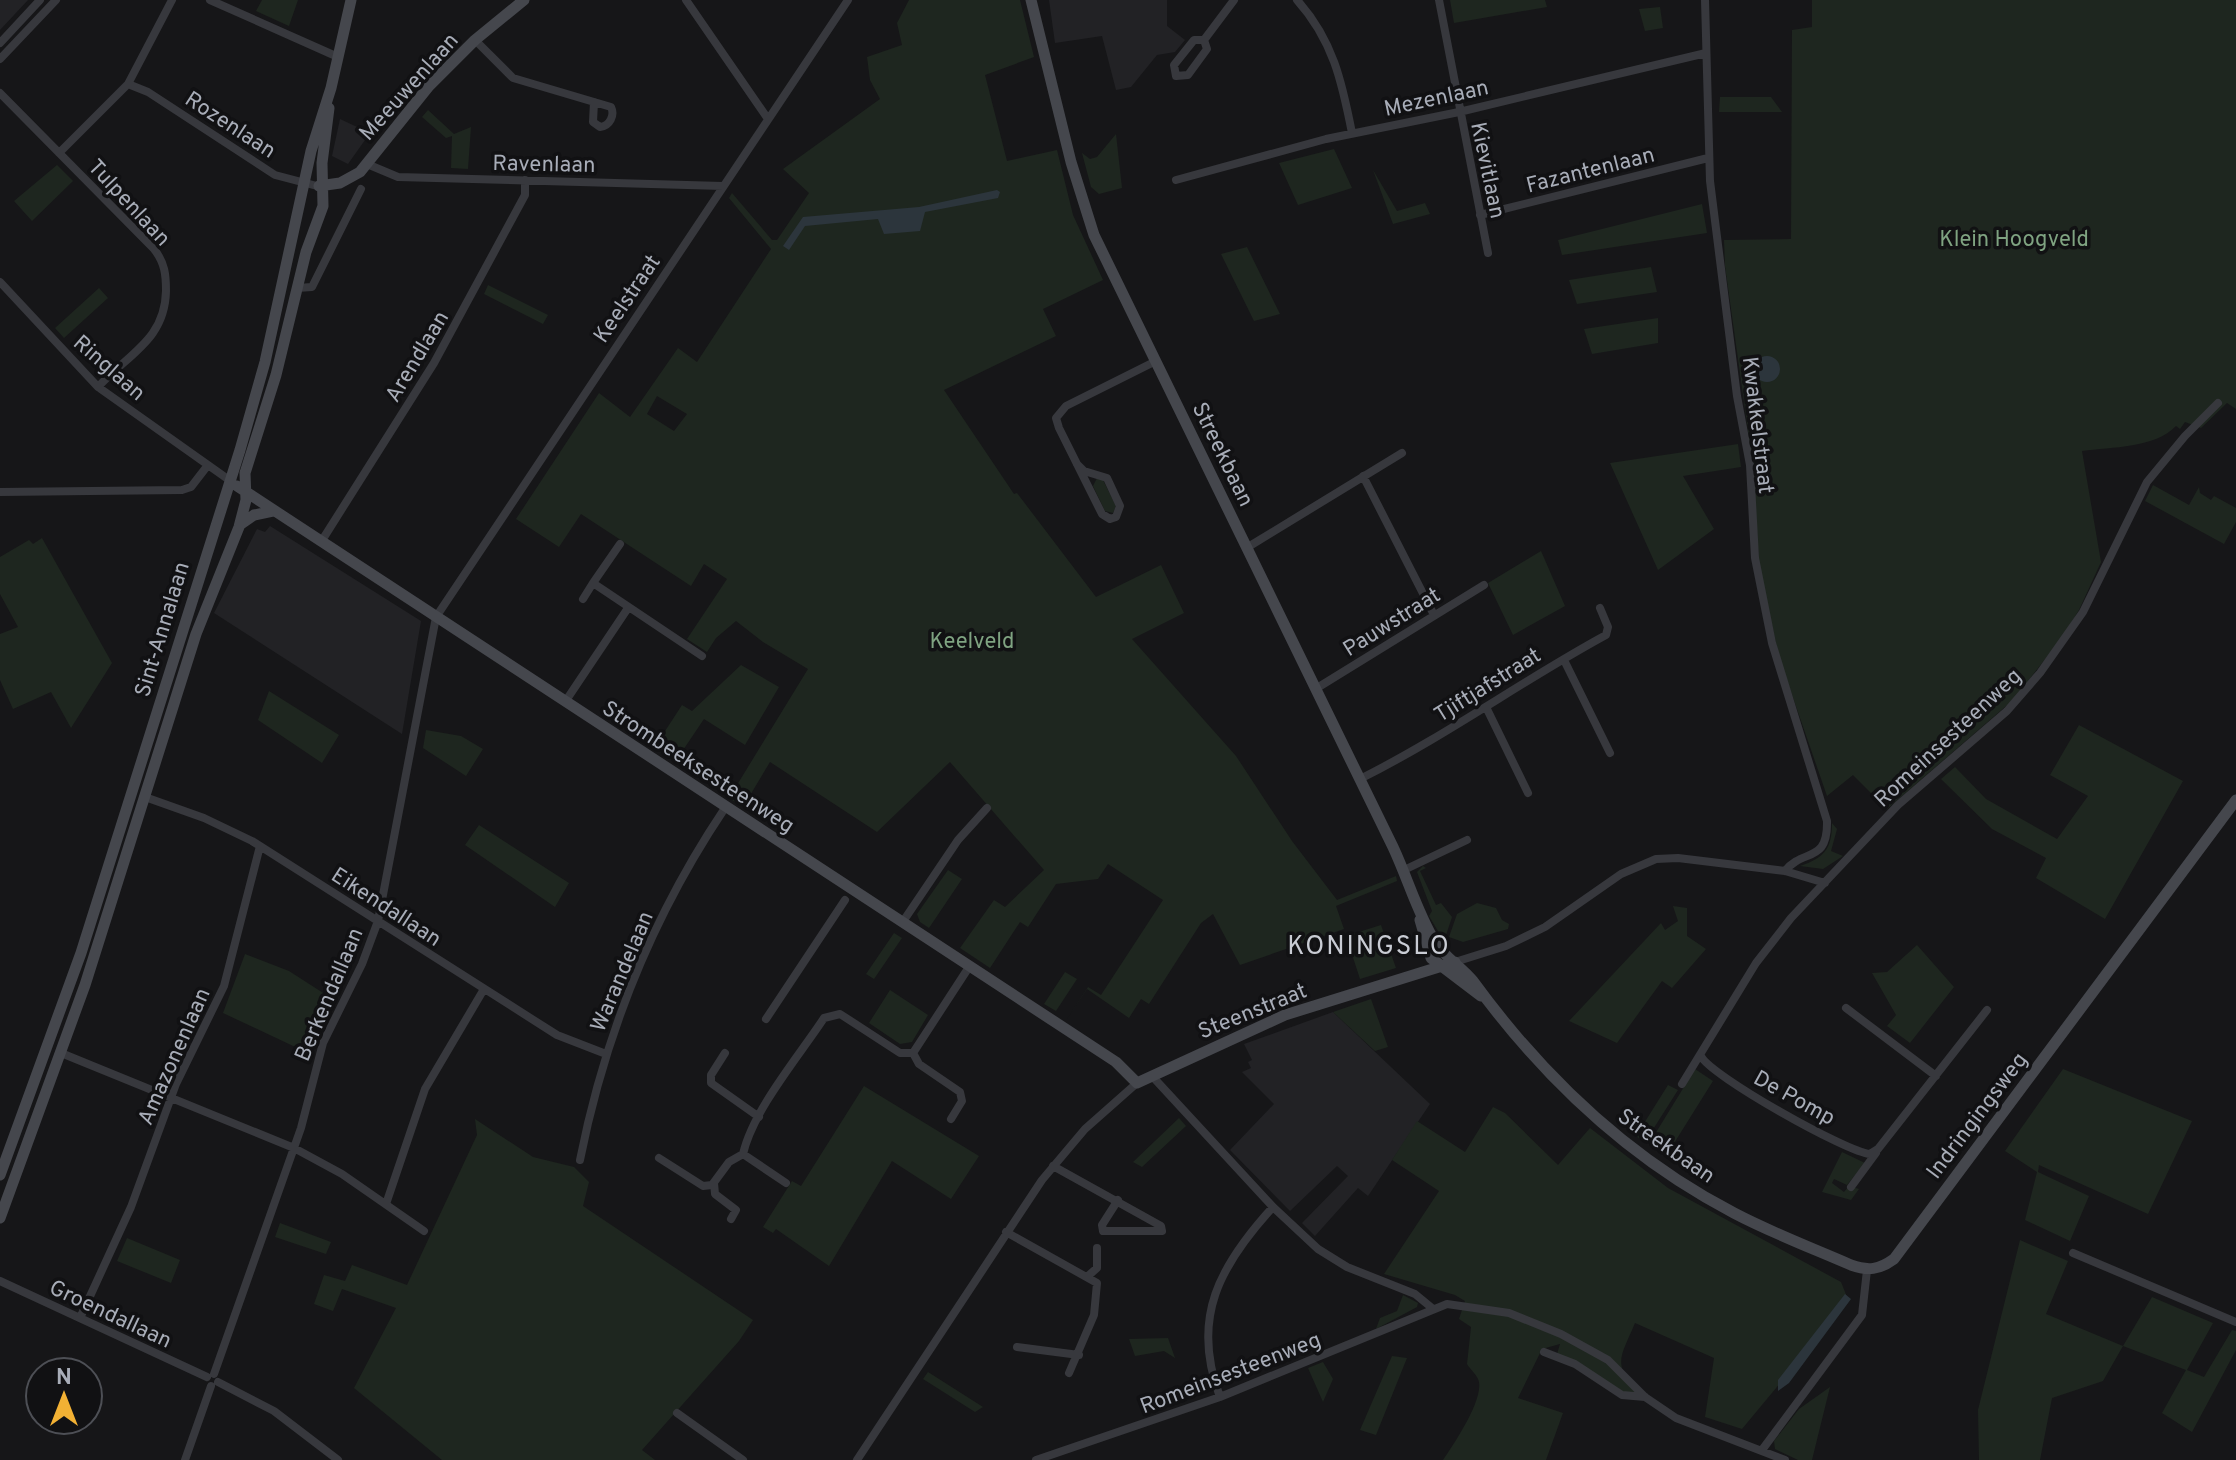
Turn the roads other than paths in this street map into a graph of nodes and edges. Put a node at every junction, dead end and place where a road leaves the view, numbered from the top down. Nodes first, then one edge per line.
1 (40, 0) edge
2 (56, 0) edge
3 (172, 0) edge
4 (210, 0) edge
5 (351, 0) edge
6 (524, 0) edge
7 (686, 0) edge
8 (848, 0) edge
9 (1031, 0) edge
10 (1234, 0) edge
11 (1297, 0) edge
12 (1439, 0) edge
13 (1705, 0) edge
14 (475, 40) junction
15 (1204, 40) junction
16 (0, 43) edge
17 (1706, 53) junction
18 (338, 57) junction
19 (0, 59) edge
20 (128, 84) junction
21 (0, 93) edge
22 (594, 102) dead end
23 (1459, 112) junction
24 (768, 119) junction
25 (1352, 133) junction
26 (59, 153) junction
27 (1708, 158) junction
28 (367, 164) junction
29 (525, 180) junction
30 (1176, 180) dead end
31 (316, 185) junction
32 (723, 186) junction
33 (361, 189) dead end
34 (1480, 215) junction
35 (1488, 253) dead end
36 (0, 282) edge
37 (297, 288) junction
38 (1156, 361) junction
39 (98, 387) junction
40 (2218, 403) dead end
41 (1402, 453) dead end
42 (1077, 464) junction
43 (208, 465) junction
44 (1363, 476) junction
45 (237, 486) junction
46 (0, 492) edge
47 (273, 511) junction
48 (239, 527) junction
49 (321, 542) junction
50 (620, 544) dead end
51 (1248, 547) junction
52 (593, 583) junction
53 (1484, 585) dead end
54 (583, 599) dead end
55 (628, 608) junction
56 (1600, 608) dead end
57 (1434, 615) junction
58 (436, 617) junction
59 (702, 656) dead end
60 (1564, 660) junction
61 (1317, 688) junction
62 (565, 702) junction
63 (1486, 707) junction
64 (1610, 753) dead end
65 (1360, 779) junction
66 (1528, 793) dead end
67 (145, 797) junction
68 (2236, 800) edge
69 (725, 808) junction
70 (987, 808) dead end
71 (1467, 840) dead end
72 (260, 846) junction
73 (1404, 870) junction
74 (1785, 871) junction
75 (1825, 883) junction
76 (845, 900) dead end
77 (1418, 911) junction
78 (378, 921) junction
79 (902, 923) junction
80 (1455, 962) junction
81 (1440, 966) junction
82 (969, 967) junction
83 (484, 989) junction
84 (1483, 997) junction
85 (1846, 1008) dead end
86 (1987, 1010) dead end
87 (766, 1019) dead end
88 (61, 1053) junction
89 (725, 1053) dead end
90 (913, 1053) junction
91 (606, 1054) junction
92 (1701, 1056) junction
93 (1152, 1076) junction
94 (1936, 1076) junction
95 (1137, 1083) junction
96 (1682, 1084) dead end
97 (170, 1097) junction
98 (759, 1117) junction
99 (951, 1119) dead end
100 (294, 1148) junction
101 (1878, 1149) junction
102 (743, 1154) junction
103 (659, 1158) dead end
104 (580, 1160) dead end
105 (1053, 1166) junction
106 (0, 1175) edge
107 (714, 1183) junction
108 (786, 1183) dead end
109 (1851, 1187) dead end
110 (1118, 1200) junction
111 (386, 1204) junction
112 (1273, 1207) junction
113 (0, 1218) edge
114 (731, 1219) dead end
115 (424, 1231) dead end
116 (1006, 1232) junction
117 (1097, 1248) dead end
118 (2073, 1253) dead end
119 (1867, 1270) junction
120 (1088, 1276) junction
121 (0, 1281) edge
122 (1432, 1308) junction
123 (80, 1318) junction
124 (2236, 1322) edge
125 (1017, 1347) dead end
126 (1544, 1352) dead end
127 (1079, 1355) junction
128 (1069, 1373) dead end
129 (213, 1380) junction
130 (1220, 1397) junction
131 (1645, 1397) junction
132 (677, 1413) dead end
133 (1762, 1450) junction
134 (185, 1460) edge
135 (338, 1460) edge
136 (743, 1460) edge
137 (857, 1460) edge
138 (1036, 1460) edge
139 (1785, 1460) edge

1 - 16 street
2 - 19 street
3 - 20 street
4 - 18 street
5 - 18 street, Sint-Annalaan
6 - 14 street, Meeuwenlaan
7 - 24 street
8 - 24 street, Keelstraat
9 - 38 street, Streekbaan
10 - 15 street
11 - 25 street
12 - 23 street, Kievitlaan
13 - 17 street, Kwakkelstraat
14 - 22 street
14 - 28 street, Meeuwenlaan
15 - 15 street
17 - 23 street, Mezenlaan
17 - 27 street, Kwakkelstraat
18 - 31 street, Sint-Annalaan
20 - 26 street
20 - 31 street, Rozenlaan
21 - 26 street, Tulpenlaan
23 - 25 street, Mezenlaan
23 - 34 street, Kievitlaan
24 - 32 street, Keelstraat
25 - 30 street, Mezenlaan
26 - 39 street, Tulpenlaan
27 - 34 street, Fazantenlaan
27 - 74 street, Kwakkelstraat
28 - 29 street, Ravenlaan
28 - 31 street, Meeuwenlaan
29 - 32 street, Ravenlaan
29 - 49 street, Arendlaan
31 - 37 street, Sint-Annalaan
31 - 45 street, Sint-Annalaan
32 - 58 street, Keelstraat
33 - 37 street
34 - 35 street, Kievitlaan
36 - 39 street, Ringlaan
37 - 45 street, Sint-Annalaan
38 - 42 street
38 - 51 street, Streekbaan
39 - 43 street, Ringlaan
40 - 75 street, Romeinsesteenweg
41 - 44 street
42 - 42 street
43 - 45 street, Ringlaan
43 - 46 street
44 - 51 street
44 - 57 street
45 - 47 street, Strombeeksesteenweg
45 - 48 street, Sint-Annalaan
45 - 106 street, Sint-Annalaan
47 - 48 street
47 - 49 street, Strombeeksesteenweg
48 - 67 street, Sint-Annalaan
49 - 58 street, Strombeeksesteenweg
50 - 52 street
51 - 61 street, Streekbaan
52 - 54 street
52 - 55 street
53 - 57 street, Pauwstraat
55 - 59 street
55 - 62 street
56 - 60 street, Tjiftjafstraat
57 - 61 street, Pauwstraat
58 - 62 street, Strombeeksesteenweg
58 - 78 street, Berkendallaan
60 - 63 street, Tjiftjafstraat
60 - 64 street
61 - 65 street, Streekbaan
62 - 69 street, Strombeeksesteenweg
63 - 65 street, Tjiftjafstraat
63 - 66 street
65 - 73 street, Streekbaan
67 - 72 street, Eikendallaan
67 - 88 street, Sint-Annalaan
68 - 119 street, Indringingsweg
69 - 79 street, Strombeeksesteenweg
69 - 91 street, Warandelaan
70 - 79 street
71 - 73 street
72 - 78 street, Eikendallaan
72 - 97 street, Amazonenlaan
73 - 77 street, Streekbaan
74 - 75 street, Steenstraat
74 - 80 street, Steenstraat
75 - 92 street, Romeinsesteenweg
76 - 87 street
77 - 80 street, Streekbaan
77 - 81 street, Streekbaan
78 - 83 street, Eikendallaan
78 - 100 street, Berkendallaan
79 - 82 street, Strombeeksesteenweg
80 - 81 street, Steenstraat
80 - 84 street, Streekbaan
81 - 84 street, Streekbaan
81 - 93 street, Steenstraat
82 - 90 street
82 - 95 street, Strombeeksesteenweg
83 - 91 street, Eikendallaan
83 - 111 street
84 - 119 street, Streekbaan
85 - 94 street
86 - 94 street
88 - 97 street
88 - 113 street, Sint-Annalaan
89 - 98 street
90 - 98 street
90 - 99 street
91 - 104 street, Warandelaan
92 - 96 street, Romeinsesteenweg
92 - 101 street, De Pomp
93 - 95 street, Steenstraat
93 - 112 street
94 - 101 street
95 - 105 street, Steenstraat
97 - 100 street
97 - 123 street, Amazonenlaan
98 - 102 street
100 - 111 street
100 - 129 street, Berkendallaan
101 - 109 street
102 - 107 street
102 - 108 street
103 - 107 street
105 - 110 street
105 - 116 street, Steenstraat
107 - 114 street
110 - 110 street
111 - 115 street
112 - 122 street
112 - 130 street
116 - 120 street
116 - 137 street, Steenstraat
117 - 120 street
118 - 124 street
119 - 133 street
120 - 127 street
121 - 123 street, Groendallaan
122 - 130 street, Romeinsesteenweg
122 - 131 street
123 - 129 street, Groendallaan
125 - 127 street
126 - 131 street
127 - 128 street
129 - 134 street, Berkendallaan
129 - 135 street, Groendallaan
130 - 138 street, Romeinsesteenweg
131 - 133 street
132 - 136 street
133 - 139 street

